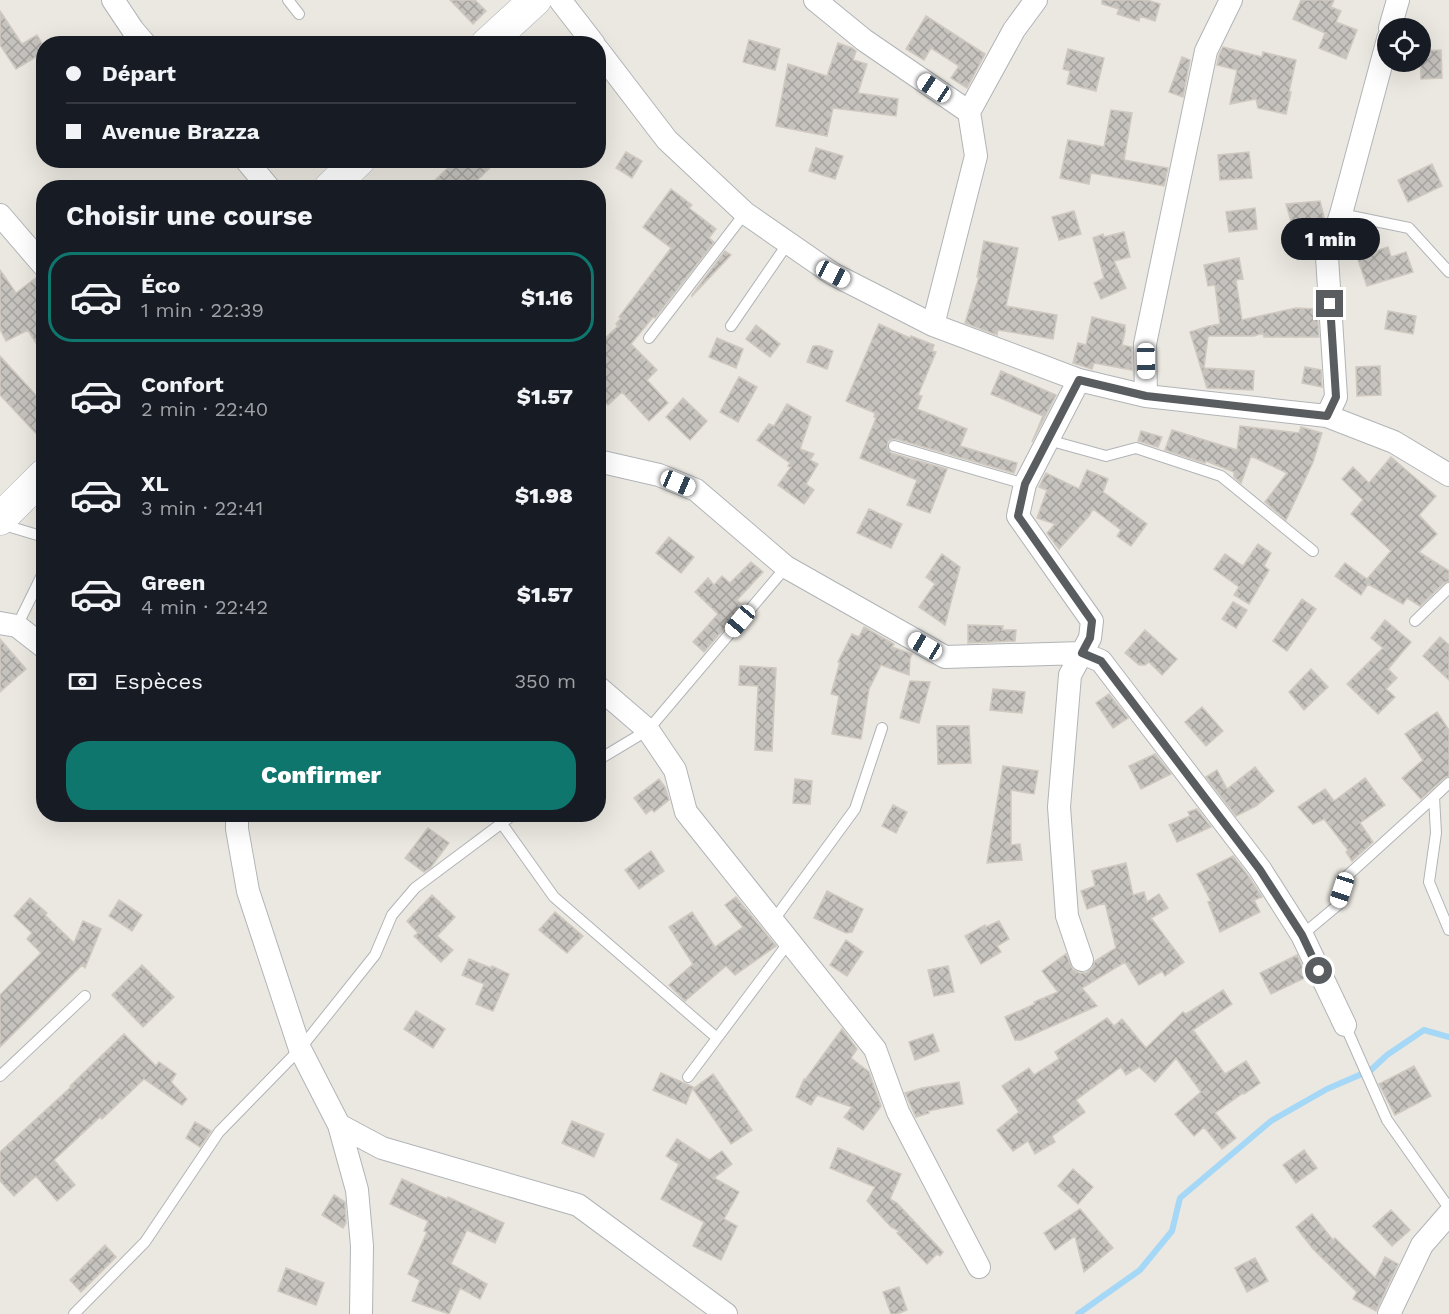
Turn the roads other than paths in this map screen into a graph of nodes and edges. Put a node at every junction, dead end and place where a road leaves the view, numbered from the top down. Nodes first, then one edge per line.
1 (113, 0) edge
2 (288, 0) edge
3 (535, 0) edge
4 (560, 0) edge
5 (815, 0) edge
6 (1036, 0) edge
7 (1231, 0) edge
8 (1398, 0) edge
9 (299, 14) dead end
10 (1393, 18) edge
11 (138, 36) edge
12 (496, 36) edge
13 (588, 36) edge
14 (606, 60) edge
15 (1379, 72) edge
16 (969, 112) junction
17 (253, 168) edge
18 (351, 168) edge
19 (263, 180) edge
20 (338, 180) edge
21 (745, 213) junction
22 (1341, 214) junction
23 (0, 215) edge
24 (788, 243) junction
25 (36, 257) edge
26 (1449, 272) edge
27 (933, 325) junction
28 (731, 326) dead end
29 (649, 338) dead end
30 (1079, 380) junction
31 (1146, 396) junction
32 (1327, 416) junction
33 (1048, 440) junction
34 (894, 446) dead end
35 (606, 463) edge
36 (1449, 475) edge
37 (36, 483) edge
38 (1025, 484) junction
39 (0, 519) edge
40 (0, 524) edge
41 (36, 535) edge
42 (1313, 551) dead end
43 (786, 567) junction
44 (36, 583) edge
45 (1449, 588) edge
46 (1415, 621) dead end
47 (9, 625) edge
48 (36, 642) edge
49 (1082, 653) junction
50 (606, 694) edge
51 (882, 728) dead end
52 (648, 730) junction
53 (606, 755) edge
54 (1449, 783) edge
55 (1434, 797) junction
56 (237, 822) edge
57 (504, 822) edge
58 (502, 824) junction
59 (773, 921) junction
60 (1449, 930) edge
61 (1302, 935) junction
62 (789, 942) junction
63 (1082, 960) dead end
64 (85, 996) dead end
65 (1345, 1025) joint
66 (717, 1038) junction
67 (300, 1049) junction
68 (0, 1076) edge
69 (688, 1077) dead end
70 (339, 1125) junction
71 (1449, 1208) edge
72 (1449, 1215) edge
73 (979, 1267) dead end
74 (74, 1314) edge
75 (361, 1314) edge
76 (726, 1314) edge
77 (1389, 1314) edge

1 - 11 street
2 - 9 lane
3 - 12 street
4 - 13 street
5 - 16 street
6 - 16 street
7 - 31 street
8 - 10 street
14 - 21 street
15 - 22 street
16 - 27 street
17 - 19 street
18 - 20 street
21 - 24 street
21 - 29 lane
22 - 26 lane
22 - 32 street
23 - 25 street
24 - 27 street
24 - 28 lane
27 - 30 street
30 - 31 street
30 - 33 street
31 - 32 street
32 - 36 street
33 - 38 street
33 - 42 lane
34 - 38 lane
35 - 43 street
37 - 39 street
38 - 49 street
40 - 41 lane
43 - 49 street
43 - 52 lane
44 - 47 lane
45 - 46 lane
47 - 48 street
49 - 61 street
49 - 63 street
50 - 52 street
51 - 59 lane
52 - 53 lane
52 - 59 street
54 - 55 lane
55 - 60 lane
55 - 61 lane
56 - 67 street
57 - 58 lane
58 - 66 lane
58 - 67 lane
59 - 62 street
61 - 65 street
62 - 66 lane
62 - 73 street
64 - 68 lane
65 - 71 lane
66 - 69 lane
67 - 70 street
67 - 74 lane
70 - 75 street
70 - 76 street
72 - 77 street

